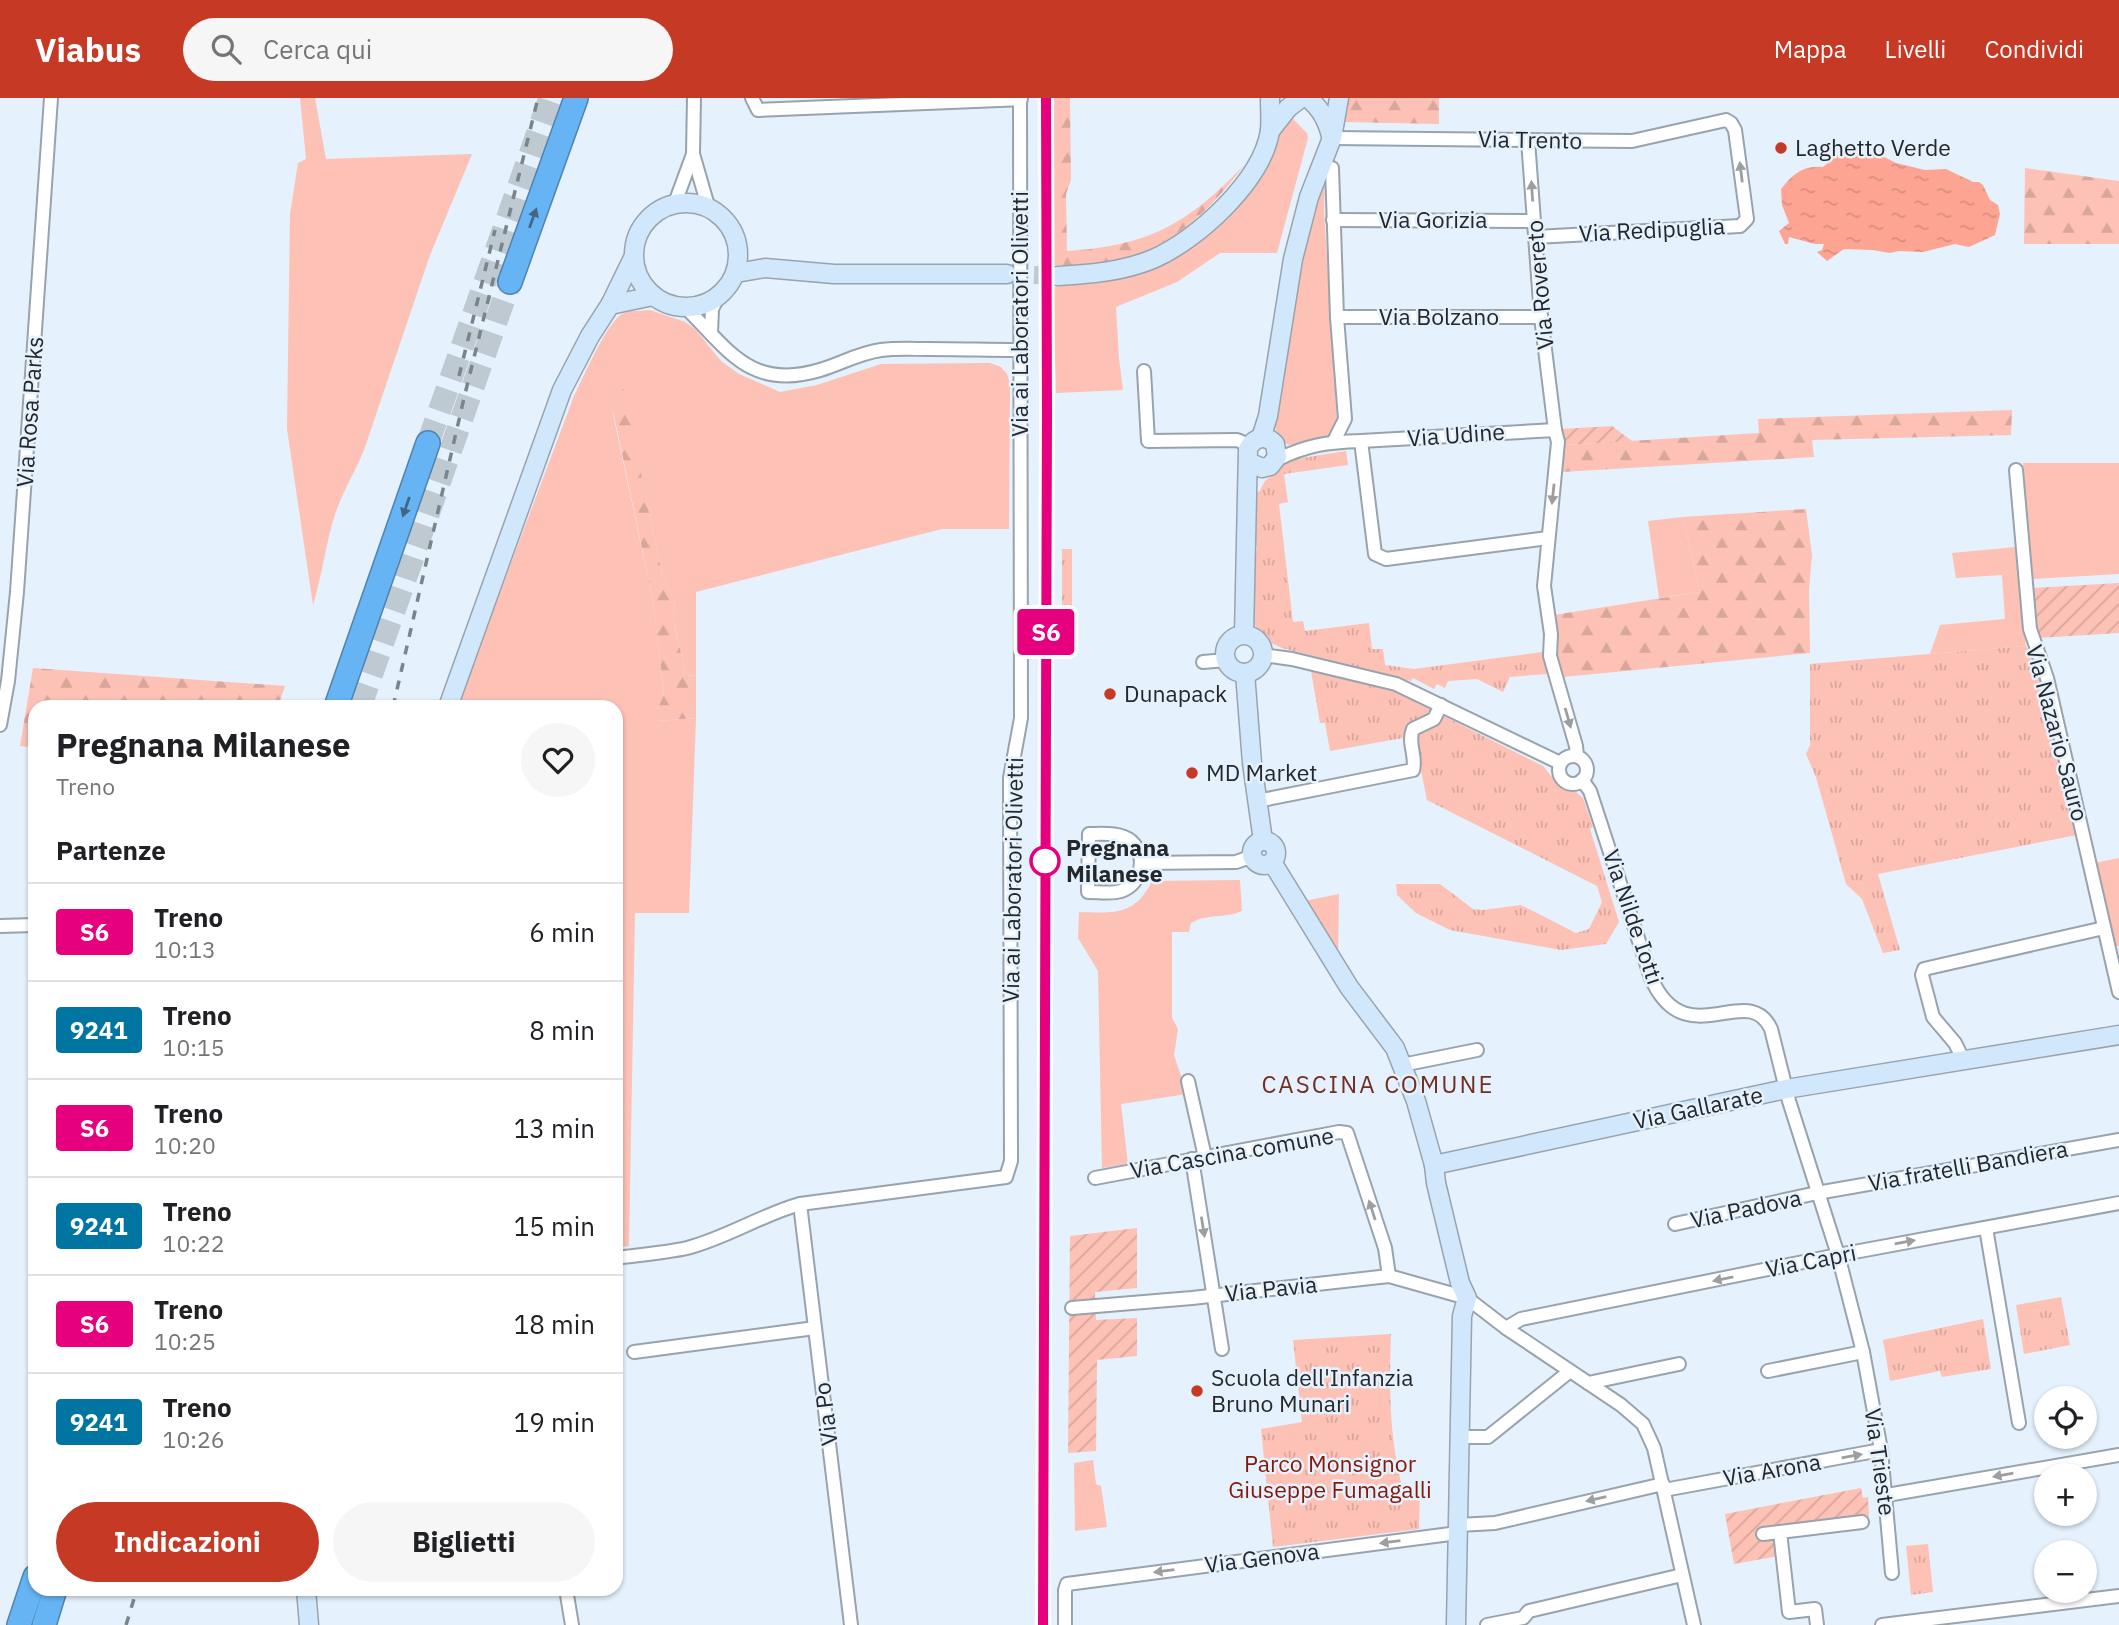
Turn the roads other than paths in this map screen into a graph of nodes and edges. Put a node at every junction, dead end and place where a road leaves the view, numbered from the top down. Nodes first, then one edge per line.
1 (51, 98) edge
2 (576, 98) edge
3 (694, 98) edge
4 (752, 98) edge
5 (1021, 98) edge
6 (1270, 98) edge
7 (1301, 98) edge
8 (1308, 98) edge
9 (1339, 98) edge
10 (1726, 120) joint
11 (1270, 131) junction
12 (1332, 138) junction
13 (1528, 140) junction
14 (693, 154) junction
15 (1332, 168) dead end
16 (676, 203) junction
17 (708, 206) junction
18 (1333, 220) junction
19 (1533, 221) junction
20 (1535, 237) junction
21 (739, 249) junction
22 (633, 258) junction
23 (765, 268) junction
24 (736, 273) junction
25 (1007, 274) tunnel mouth
26 (1057, 276) tunnel mouth
27 (510, 282) tunnel mouth
28 (719, 295) junction
29 (653, 296) junction
30 (610, 305) junction
31 (685, 307) junction
32 (1337, 317) junction
33 (1541, 317) junction
34 (711, 333) junction
35 (1020, 349) junction
36 (1143, 371) dead end
37 (1553, 429) junction
38 (1334, 441) junction
39 (1361, 441) junction
40 (429, 443) tunnel mouth
41 (1263, 451) junction
42 (2016, 470) dead end
43 (1548, 538) junction
44 (1244, 634) junction
45 (1263, 655) junction
46 (1226, 660) junction
47 (1203, 662) dead end
48 (1245, 673) junction
49 (337, 700) edge
50 (451, 700) edge
51 (1441, 705) junction
52 (0, 725) edge
53 (1577, 756) junction
54 (1560, 763) junction
55 (1582, 780) junction
56 (1257, 801) junction
57 (1263, 841) junction
58 (1253, 856) junction
59 (1272, 862) junction
60 (1142, 863) junction
61 (28, 925) edge
62 (0, 926) edge
63 (2105, 928) junction
64 (2119, 992) edge
65 (2119, 1035) edge
66 (1477, 1050) dead end
67 (1963, 1059) junction
68 (1402, 1065) junction
69 (1188, 1081) dead end
70 (1786, 1089) junction
71 (2119, 1140) edge
72 (1198, 1158) junction
73 (1434, 1165) junction
74 (1095, 1178) dead end
75 (1817, 1193) junction
76 (800, 1203) junction
77 (2119, 1203) edge
78 (1675, 1224) dead end
79 (1986, 1228) junction
80 (1838, 1255) junction
81 (623, 1257) edge
82 (1389, 1276) junction
83 (1214, 1295) junction
84 (1467, 1298) junction
85 (1072, 1308) dead end
86 (816, 1328) junction
87 (1506, 1328) junction
88 (1222, 1349) dead end
89 (634, 1352) dead end
90 (1863, 1352) junction
91 (1679, 1364) dead end
92 (1570, 1371) junction
93 (1768, 1371) dead end
94 (1588, 1382) junction
95 (2020, 1423) dead end
96 (1460, 1437) junction
97 (1881, 1451) junction
98 (2119, 1455) edge
99 (1664, 1487) junction
100 (1886, 1495) junction
101 (1862, 1522) dead end
102 (1458, 1529) junction
103 (1780, 1532) junction
104 (1763, 1534) dead end
105 (1892, 1573) dead end
106 (1682, 1575) junction
107 (29, 1596) edge
108 (53, 1596) edge
109 (307, 1596) edge
110 (567, 1596) edge
111 (2119, 1596) edge
112 (1790, 1618) edge
113 (1529, 1619) edge
114 (19, 1625) edge
115 (44, 1625) edge
116 (309, 1625) edge
117 (572, 1625) edge
118 (851, 1625) edge
119 (1065, 1625) edge
120 (1456, 1625) edge
121 (1487, 1625) edge
122 (1693, 1625) edge
123 (1817, 1625) edge
124 (1882, 1625) edge

1 - 52 street, Via Rosa Parks
27 -> 2 highway
3 - 14 street
4 - 5 street
5 - 35 street, Via ai Laboratori Olivetti
6 - 11 street
7 - 11 street
8 - 12 street
9 - 12 street
10 - 13 street, Via Trento
20 -> 10 street, Via Redipuglia
11 - 26 street
12 - 13 street, Via Trento
12 - 41 street
19 -> 13 street, Via Rovereto
14 - 16 street
14 - 17 street
15 - 18 street
16 - 17 street
16 - 22 street
17 - 21 street
18 - 19 street, Via Gorizia
18 - 32 street
19 - 20 street, Via Rovereto
20 - 33 street, Via Rovereto
21 - 23 street
21 - 24 street
22 - 29 street
22 - 30 street
23 - 24 street
23 - 25 street
24 - 28 street
28 - 31 street
28 - 34 street
29 - 30 street
29 - 31 street
30 - 50 street
31 - 34 street
32 - 33 street, Via Bolzano
32 - 38 street
33 - 37 street, Via Rovereto
34 - 35 street
35 - 76 street, Via ai Laboratori Olivetti
36 - 41 street
37 - 39 street, Via Udine
37 -> 43 street, Via Rovereto
38 - 39 street, Via Udine
38 - 41 street, Via Udine
39 - 43 street
40 -> 49 highway
41 - 44 street
42 - 63 street, Via Nazario Sauro
43 -> 53 street, Via Rovereto
44 - 45 street
44 - 46 street
45 - 48 street
45 - 51 street
46 - 47 street
46 - 48 street
48 - 56 street
51 - 54 street
51 - 56 street
53 - 54 street
53 - 55 street
54 - 55 street
55 - 70 street, Via Nilde Iotti
56 - 57 street
57 - 58 street
57 - 59 street
58 - 59 street
58 - 60 street
59 - 68 street
60 - 60 street
61 - 62 street
63 - 64 street, Via Nazario Sauro
63 - 67 street
65 - 67 street, Via Gallarate
66 - 68 street
67 - 70 street, Via Gallarate
68 - 73 street
69 - 72 street
70 - 73 street, Via Gallarate
70 - 75 street, Via Trieste
71 - 75 street, Via fratelli Bandiera
72 - 74 street, Via Cascina comune
82 -> 72 street, Via Cascina comune
72 -> 83 street
73 - 84 street
75 - 78 street, Via Padova
75 - 80 street, Via Trieste
76 - 81 street, Via ai Laboratori Olivetti
76 - 86 street, Via Po
77 - 79 street, Via Capri
80 -> 79 street, Via Capri
79 - 95 street
80 -> 87 street, Via Capri
80 - 90 street, Via Trieste
82 - 83 street, Via Pavia
82 - 84 street, Via Pavia
83 - 85 street, Via Pavia
83 - 88 street
84 - 87 street
84 - 96 street
86 - 89 street
86 - 118 street, Via Po
87 - 92 street
90 - 93 street
90 - 97 street, Via Trieste
91 - 94 street
92 - 94 street
92 - 96 street
94 - 99 street
96 - 102 street
99 -> 97 street, Via Arona
97 - 100 street, Via Trieste
98 -> 100 street
99 -> 102 street, Via Genova
99 - 106 street
100 - 105 street, Via Trieste
101 - 103 street
102 -> 119 street, Via Genova
102 - 120 street
103 - 104 street
103 - 112 street
106 - 113 street
106 - 122 street
107 - 114 highway
108 - 115 highway
109 - 116 street
110 - 117 street
111 - 124 street
112 - 123 street
113 - 121 street

